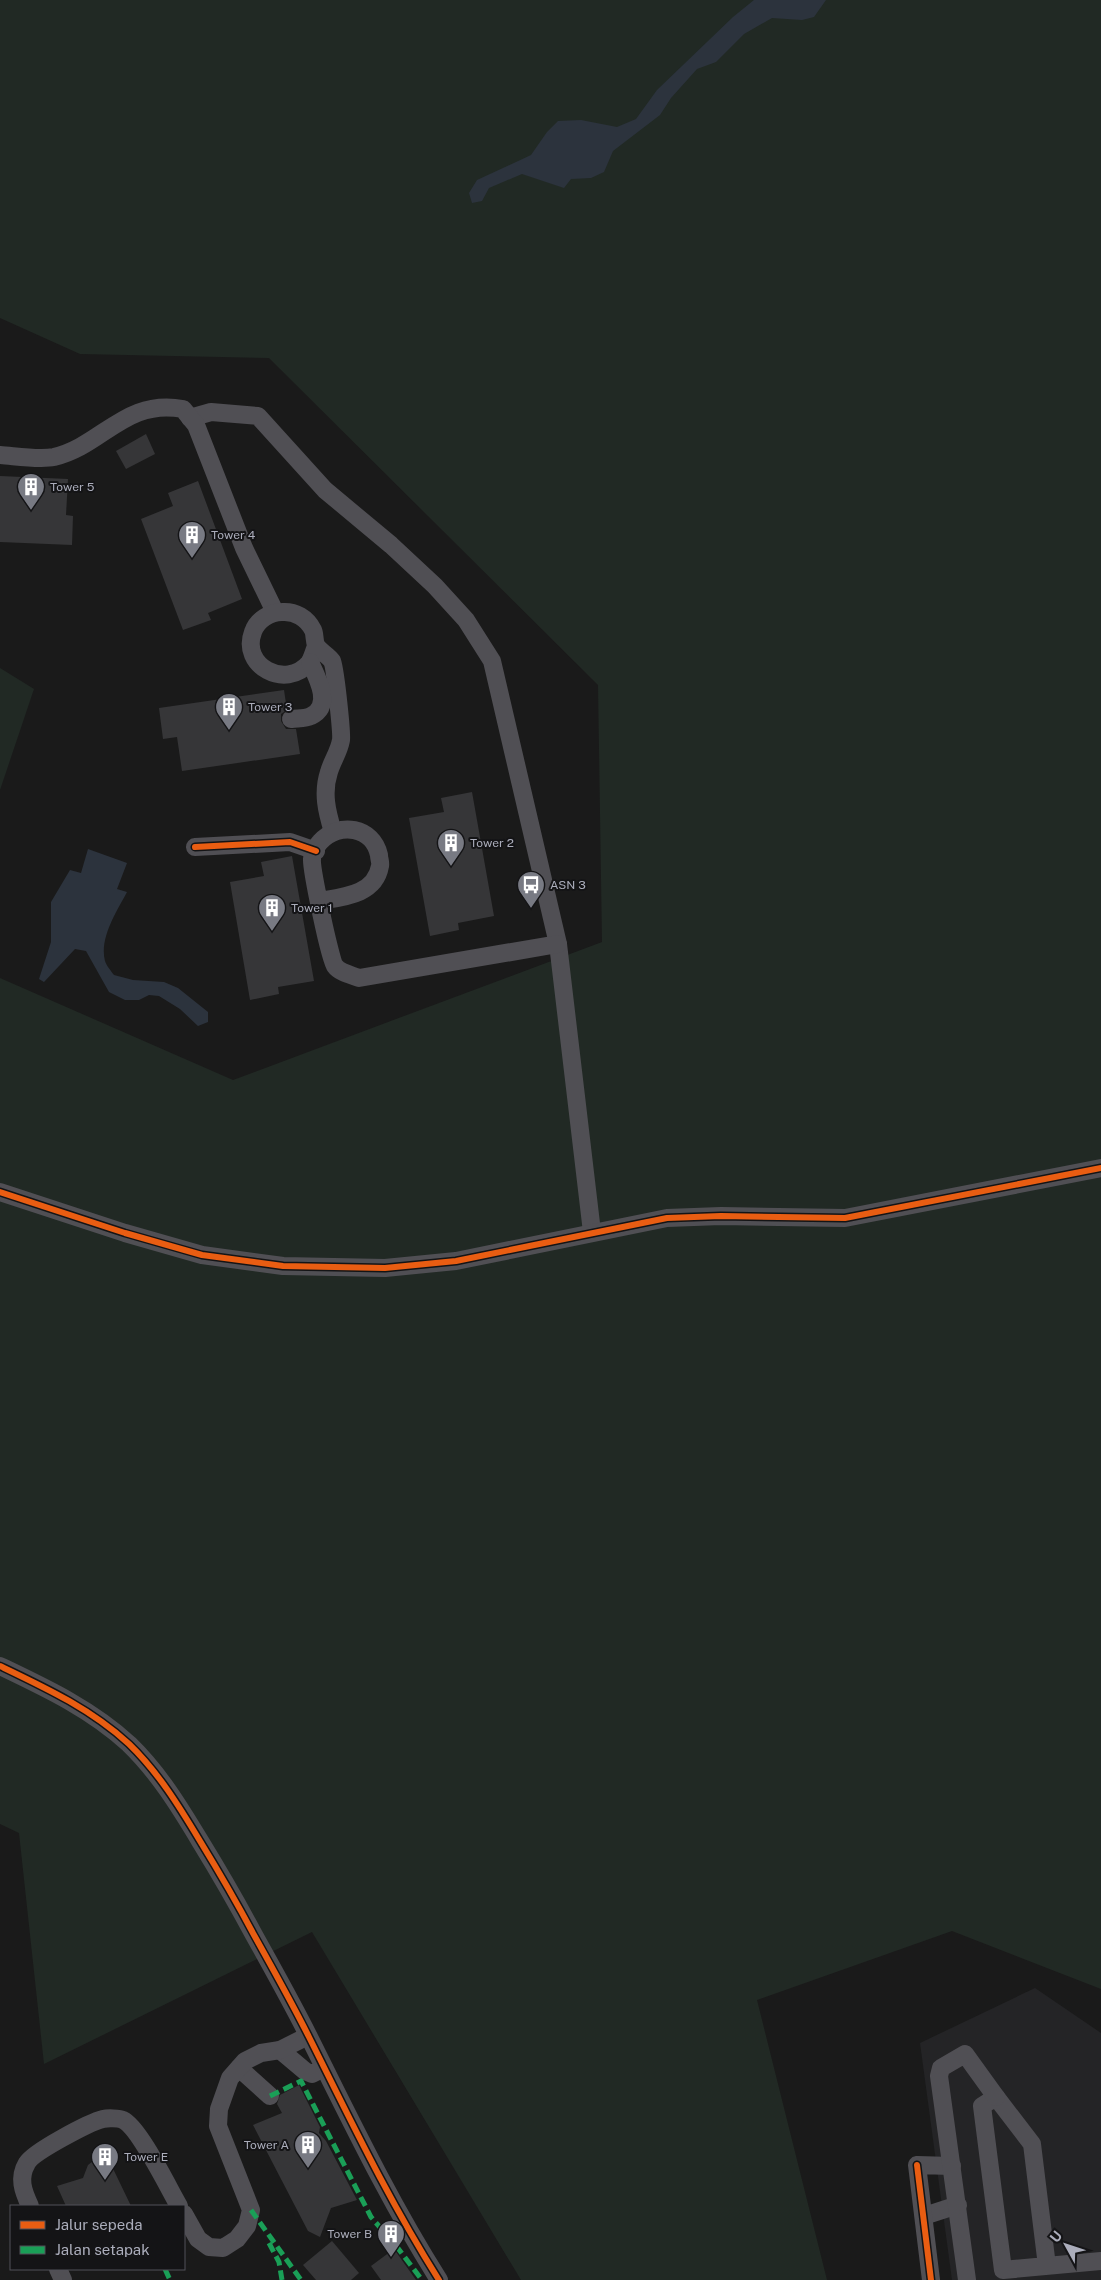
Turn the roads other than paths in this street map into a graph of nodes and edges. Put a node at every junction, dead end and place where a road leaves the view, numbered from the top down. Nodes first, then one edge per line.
1 (190, 418) junction
2 (0, 455) edge
3 (275, 612) junction
4 (316, 646) junction
5 (310, 662) junction
6 (291, 719) dead end
7 (333, 832) junction
8 (195, 847) dead end
9 (316, 851) junction
10 (320, 901) junction
11 (558, 944) junction
12 (1101, 1168) edge
13 (0, 1192) edge
14 (592, 1232) junction
15 (0, 1666) edge
16 (308, 2036) junction
17 (280, 2050) junction
18 (239, 2068) junction
19 (324, 2068) junction
20 (270, 2096) dead end
21 (996, 2097) junction
22 (952, 2166) junction
23 (30, 2205) edge
24 (178, 2205) edge
25 (958, 2205) junction
26 (185, 2216) edge
27 (924, 2216) junction
28 (1101, 2261) edge
29 (1047, 2266) junction
30 (440, 2280) edge
31 (931, 2280) edge
32 (968, 2280) edge

1 - 2 street
1 - 3 street
1 - 11 street
3 - 4 street
3 - 5 street
4 - 5 street
4 - 7 street
5 - 6 street
7 - 9 street
7 - 10 street
8 - 9 street
9 - 10 street
10 - 11 street
11 - 14 street
12 - 14 street
13 - 14 street
15 - 16 street
16 - 17 street
16 - 19 street
17 - 18 street
17 - 19 street
18 - 20 street
18 - 26 street
19 - 30 street
21 - 22 street
21 - 29 street
21 - 29 street
22 - 25 street
22 - 27 street
23 - 24 street
25 - 27 street
25 - 32 street
27 - 31 street
28 - 29 street

